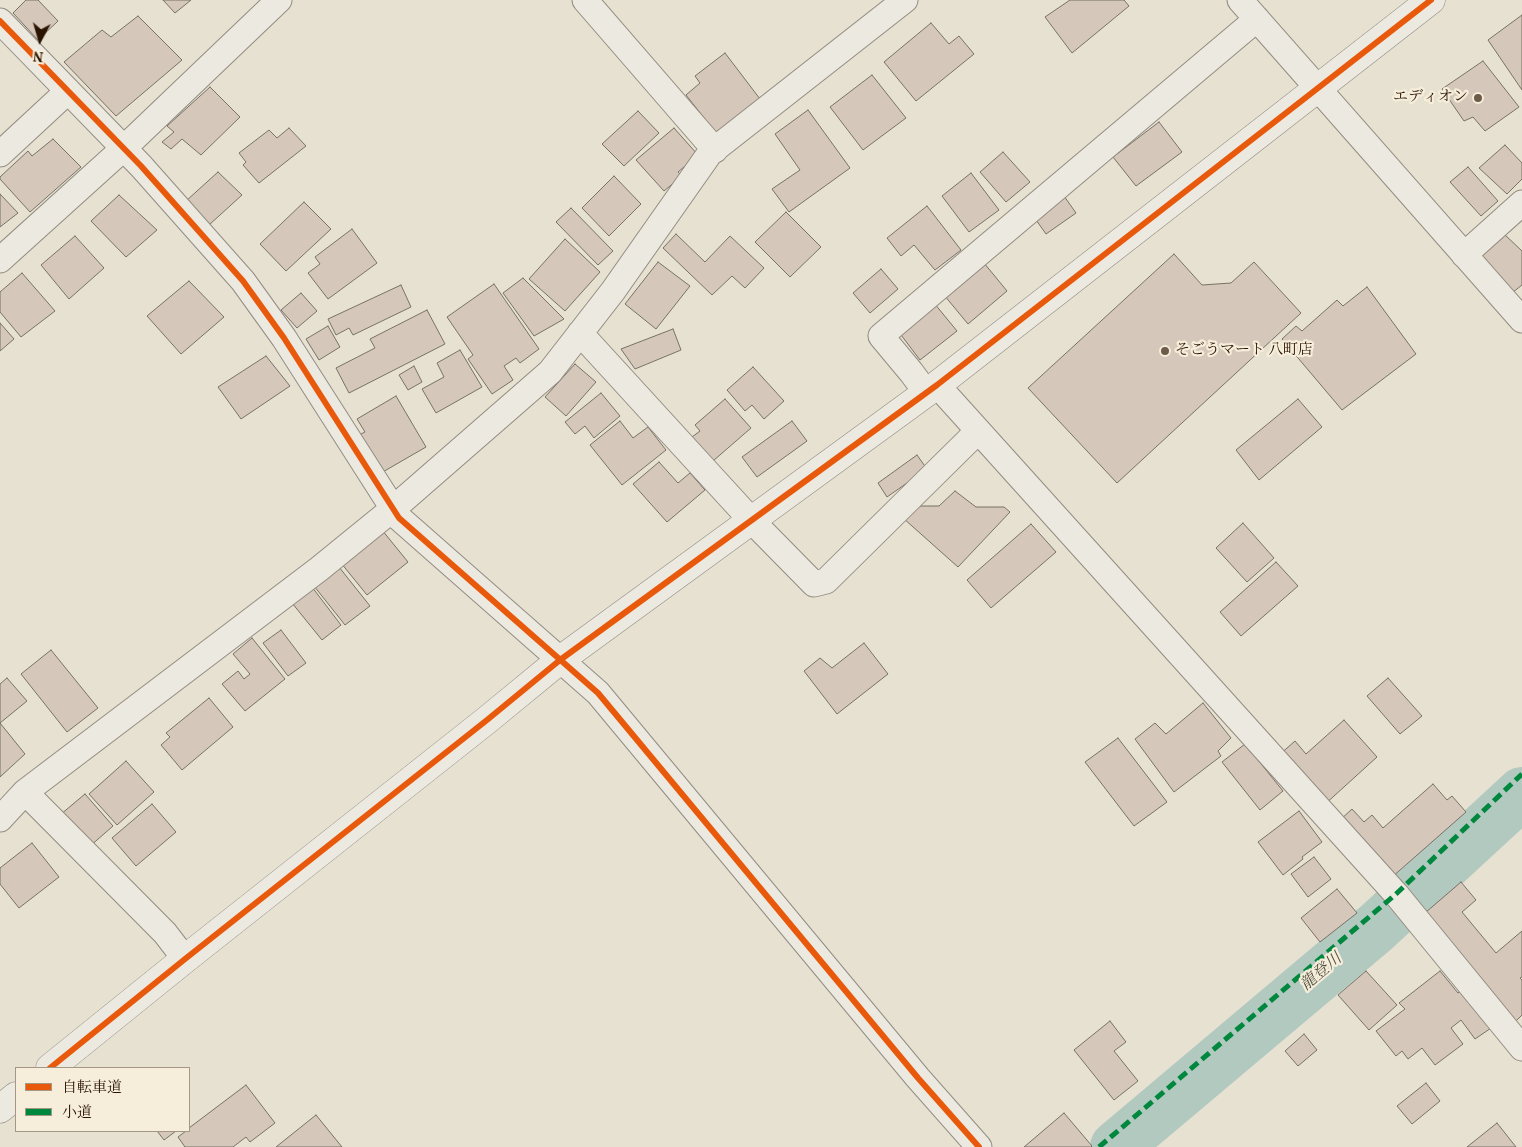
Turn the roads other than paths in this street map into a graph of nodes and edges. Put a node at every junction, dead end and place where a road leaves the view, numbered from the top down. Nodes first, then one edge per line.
1 (279, 0) edge
2 (585, 0) edge
3 (905, 0) edge
4 (1240, 0) edge
5 (1430, 0) edge
6 (1256, 19) junction
7 (0, 21) edge
8 (1316, 88) junction
9 (68, 91) junction
10 (124, 148) junction
11 (715, 150) junction
12 (0, 154) edge
13 (1522, 203) edge
14 (1464, 255) junction
15 (0, 260) edge
16 (1522, 320) edge
17 (580, 333) junction
18 (931, 388) junction
19 (978, 430) junction
20 (394, 508) junction
21 (752, 521) junction
22 (560, 660) junction
23 (25, 792) junction
24 (0, 819) edge
25 (185, 959) junction
26 (1522, 1048) edge
27 (51, 1067) edge
28 (15, 1097) edge
29 (0, 1109) edge
30 (979, 1147) edge

1 - 10 street
2 - 11 street
3 - 11 street
4 - 6 street
5 - 8 street
6 - 8 street
6 - 18 street
7 - 9 street
8 - 14 street
8 - 18 street
9 - 10 street
9 - 12 street
10 - 15 street
10 - 20 street
11 - 17 street
13 - 14 street
14 - 16 street
17 - 20 street
17 - 21 street
18 - 19 street
18 - 21 street
19 - 21 street
19 - 26 street
20 - 22 street
20 - 23 street
21 - 22 street
22 - 25 street
22 - 30 street
23 - 24 street
23 - 25 street
25 - 27 street
28 - 29 street

